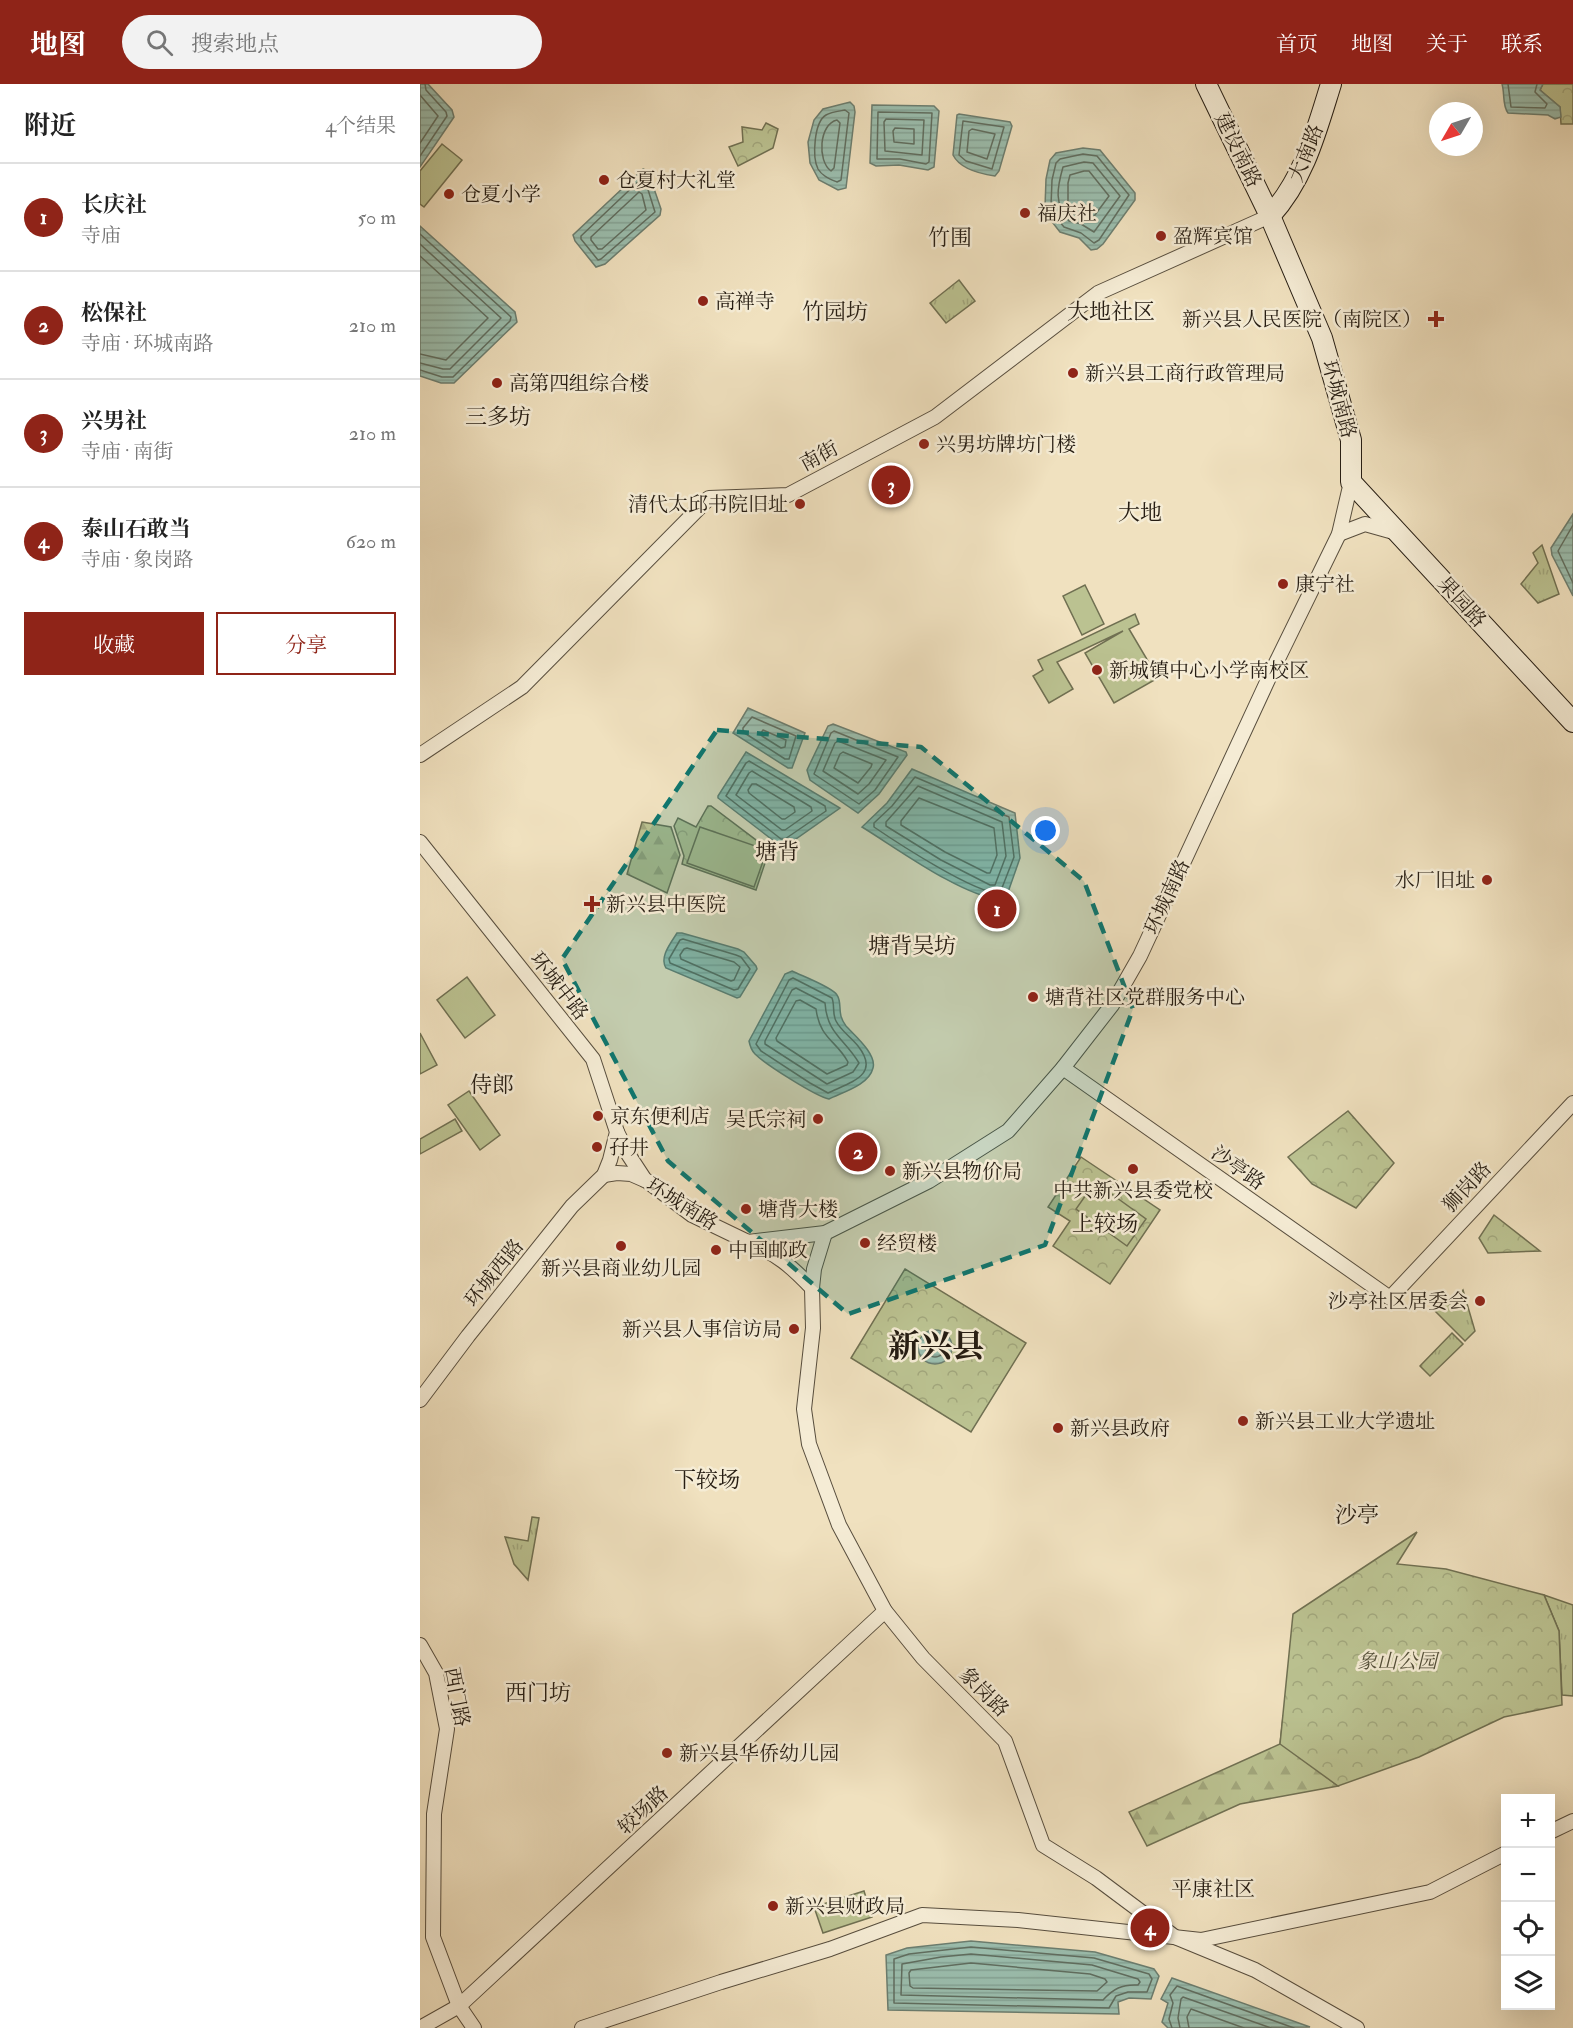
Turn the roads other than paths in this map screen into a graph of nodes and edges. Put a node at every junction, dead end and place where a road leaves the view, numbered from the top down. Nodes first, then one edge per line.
1 (1206, 84) edge
2 (1330, 84) edge
3 (1305, 165) junction
4 (1252, 179) junction
5 (1270, 216) junction
6 (1285, 252) junction
7 (1350, 482) junction
8 (1397, 532) junction
9 (1339, 534) junction
10 (1573, 722) edge
11 (420, 755) edge
12 (420, 842) edge
13 (1063, 1068) junction
14 (1573, 1103) edge
15 (617, 1132) junction
16 (604, 1175) junction
17 (647, 1181) junction
18 (825, 1233) junction
19 (748, 1242) junction
20 (812, 1288) junction
21 (1390, 1298) joint
22 (420, 1400) edge
23 (885, 1611) junction
24 (420, 1645) edge
25 (1573, 1821) edge
26 (1555, 1830) edge
27 (1501, 1856) edge
28 (1175, 1937) junction
29 (459, 2006) junction
30 (420, 2028) edge
31 (474, 2028) edge
32 (582, 2028) edge
33 (1357, 2028) edge

1 - 4 street, 建设南路
2 - 3 street, 大南路
3 - 4 street
3 - 5 street, 大南路
3 - 6 street
4 - 5 street, 建设南路
5 - 6 street, 环城南路
5 - 11 street, 南街
6 - 7 street, 环城南路
7 - 8 street, 果园路
7 - 9 street, 环城南路
8 - 9 street
8 - 10 street, 果园路
9 - 13 street, 环城南路
12 - 15 street, 环城中路
13 - 18 street, 环城南路
13 - 21 street, 沙亭路
14 - 21 street, 狮岗路
15 - 16 street
15 - 17 street, 环城中路
16 - 17 street, 环城南路
16 - 22 street, 环城西路
17 - 19 street, 环城南路
18 - 19 street, 环城南路
18 - 20 street, 象岗路
19 - 20 street
20 - 23 street, 象岗路
23 - 28 street, 象岗路
23 - 29 street, 较场路
24 - 29 street, 西门路
25 - 26 street
27 - 28 street
28 - 32 street
28 - 33 street, 象岗路
29 - 30 street, 较场路
29 - 31 street, 西门路

